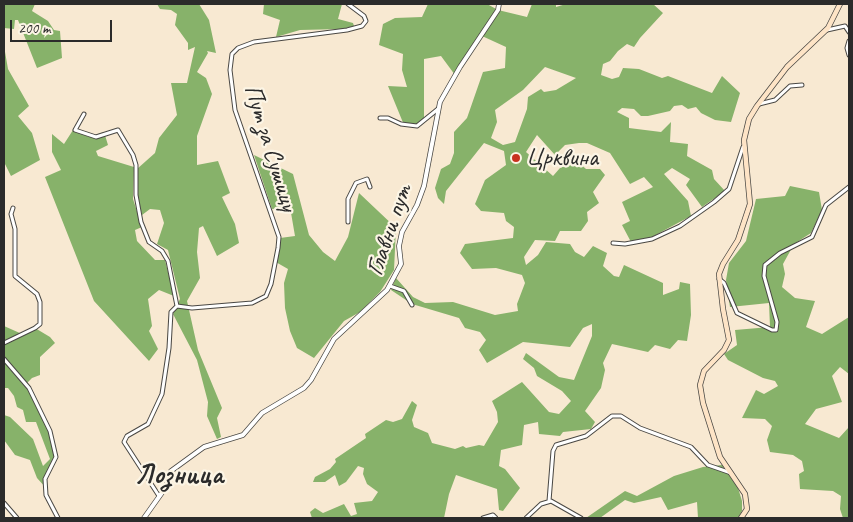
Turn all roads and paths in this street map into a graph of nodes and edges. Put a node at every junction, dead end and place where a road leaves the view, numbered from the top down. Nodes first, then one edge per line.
1 (348, 4) edge
2 (499, 4) edge
3 (840, 4) edge
4 (826, 30) junction
5 (849, 32) edge
6 (849, 41) edge
7 (849, 55) edge
8 (802, 85) dead end
9 (757, 106) junction
10 (438, 109) junction
11 (84, 114) dead end
12 (380, 118) dead end
13 (743, 147) junction
14 (370, 187) dead end
15 (849, 187) edge
16 (12, 208) dead end
17 (348, 222) dead end
18 (613, 243) dead end
19 (719, 279) junction
20 (390, 286) junction
21 (412, 305) dead end
22 (177, 306) junction
23 (4, 343) edge
24 (4, 359) edge
25 (732, 474) junction
26 (159, 496) junction
27 (549, 501) junction
28 (4, 503) edge
29 (17, 518) edge
30 (58, 518) edge
31 (144, 518) edge
32 (482, 518) edge
33 (496, 518) edge
34 (526, 518) edge
35 (582, 518) edge
36 (741, 518) edge

1 - 22 street, Пут за Сушицу
2 - 10 street, Главни пут
3 - 4 main road
4 - 5 street
4 - 9 main road
6 - 7 street
8 - 9 street
9 - 13 main road
10 - 12 street
10 - 20 street, Главни пут
11 - 22 street
13 - 18 street
13 - 19 main road
14 - 17 street
15 - 19 street
16 - 23 street
19 - 25 main road
20 - 21 street
20 - 26 street, Главни пут
22 - 26 street
24 - 30 street
25 - 27 street
25 - 36 main road
26 - 31 street, Главни пут
27 - 34 street
27 - 35 street
28 - 29 street
32 - 33 street

